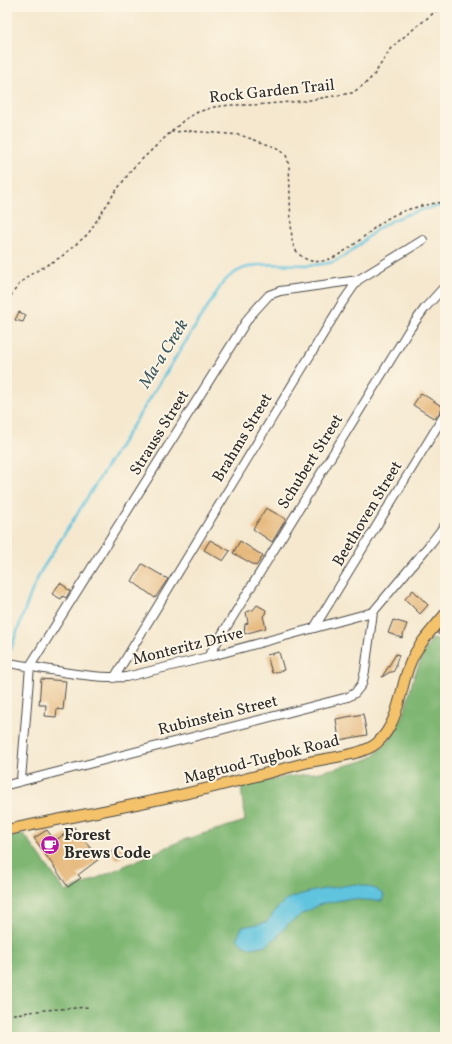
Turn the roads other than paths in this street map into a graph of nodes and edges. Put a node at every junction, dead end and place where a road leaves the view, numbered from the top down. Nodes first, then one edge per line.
1 (423, 240) dead end
2 (358, 280) junction
3 (445, 286) edge
4 (445, 414) edge
5 (445, 525) edge
6 (373, 612) junction
7 (445, 614) edge
8 (314, 628) junction
9 (208, 657) junction
10 (7, 663) edge
11 (30, 666) junction
12 (114, 678) junction
13 (21, 780) junction
14 (7, 785) edge
15 (7, 830) edge

1 - 2 street, Brahms Street
2 - 11 street, Strauss Street
2 - 12 street, Brahms Street
3 - 9 street, Schubert Street
4 - 8 street, Beethoven Street
5 - 6 street
6 - 8 street, Monteritz Drive
6 - 13 street, Rubinstein Street
7 - 15 main road, Magtuod-Tugbok Road
8 - 9 street, Monteritz Drive
9 - 12 street, Monteritz Drive
10 - 11 street, Monteritz Drive
11 - 12 street, Monteritz Drive
11 - 13 street
13 - 14 street, Rubinstein Street

